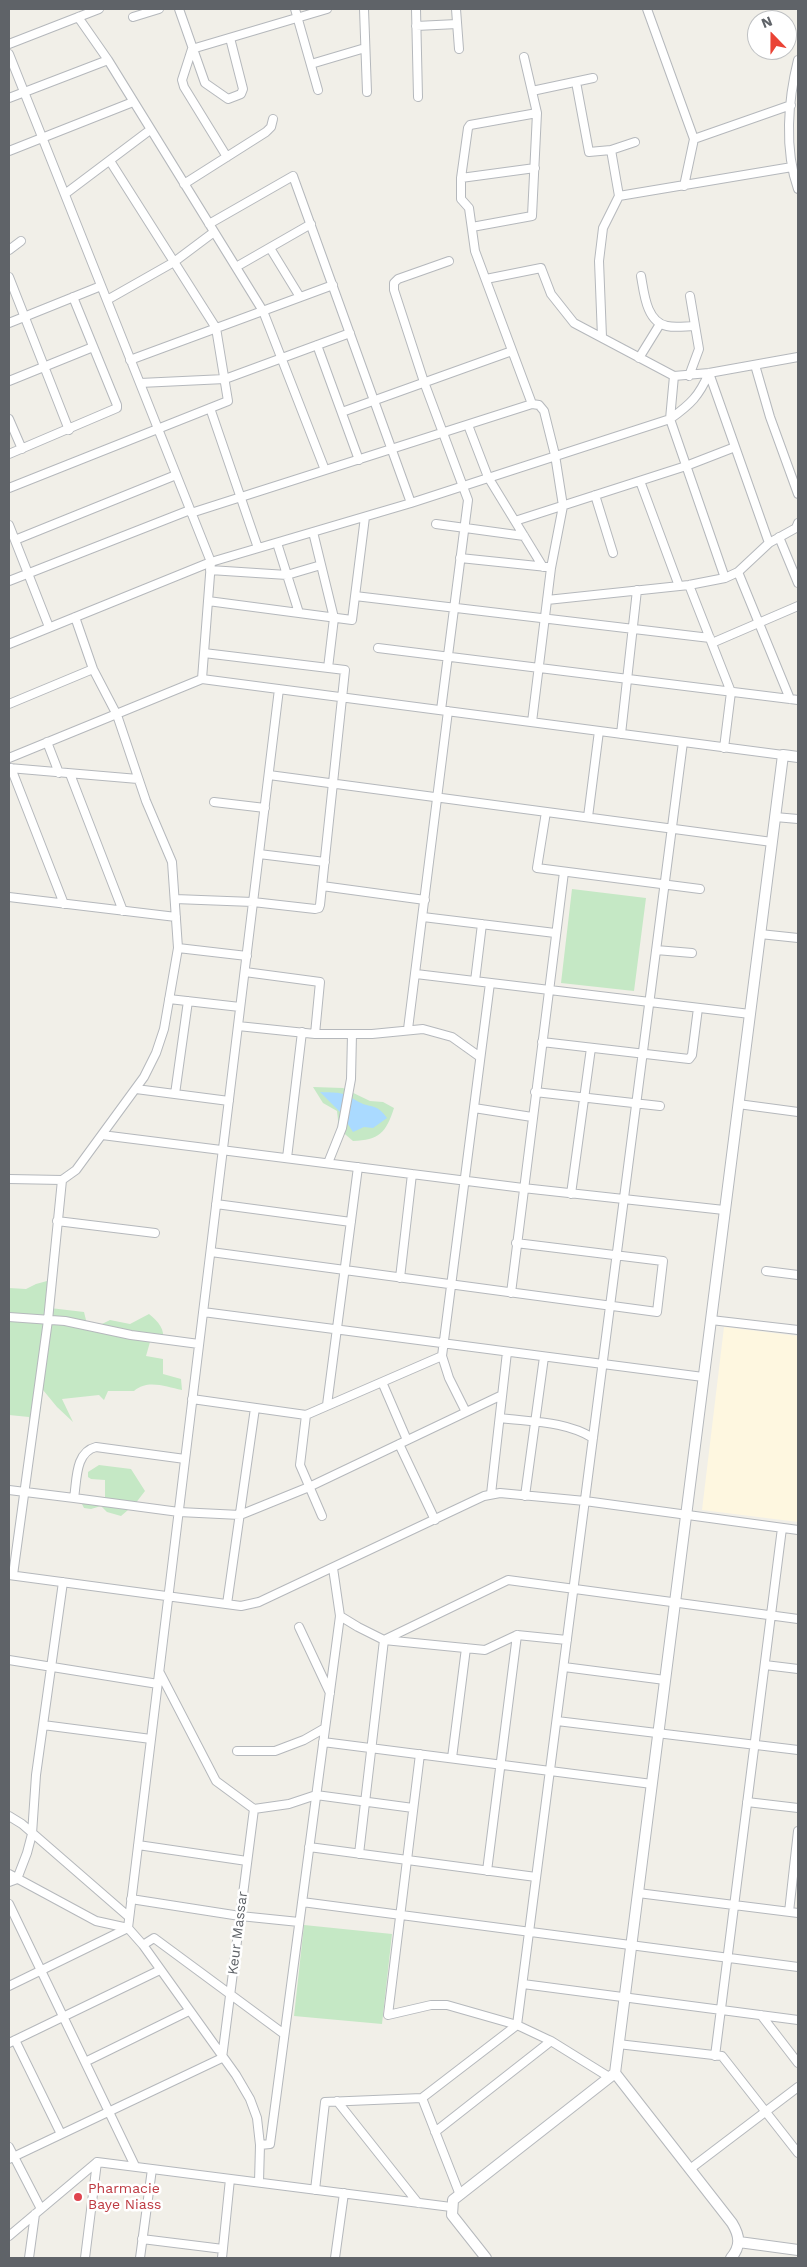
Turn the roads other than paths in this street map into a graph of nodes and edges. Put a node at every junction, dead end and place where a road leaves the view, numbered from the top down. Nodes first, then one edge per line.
1 (98, 9) edge
2 (159, 9) edge
3 (179, 9) edge
4 (295, 9) edge
5 (327, 9) edge
6 (364, 9) edge
7 (416, 9) edge
8 (456, 9) edge
9 (647, 9) edge
10 (78, 17) junction
11 (133, 17) dead end
12 (297, 18) junction
13 (457, 24) junction
14 (416, 26) junction
15 (230, 38) junction
16 (9, 44) edge
17 (365, 48) junction
18 (192, 49) junction
19 (459, 49) dead end
20 (9, 54) edge
21 (524, 57) dead end
22 (108, 60) junction
23 (311, 64) junction
24 (798, 64) edge
25 (593, 78) dead end
26 (576, 82) junction
27 (318, 90) dead end
28 (532, 91) junction
29 (24, 92) junction
30 (367, 92) dead end
31 (418, 97) dead end
32 (9, 98) edge
33 (133, 102) junction
34 (791, 105) junction
35 (537, 113) junction
36 (273, 119) dead end
37 (150, 130) junction
38 (42, 138) junction
39 (694, 139) junction
40 (635, 142) dead end
41 (611, 150) junction
42 (9, 151) edge
43 (227, 156) junction
44 (110, 161) junction
45 (792, 167) junction
46 (535, 168) junction
47 (461, 178) junction
48 (184, 184) junction
49 (684, 186) junction
50 (798, 189) edge
51 (65, 194) junction
52 (620, 196) junction
53 (209, 224) junction
54 (311, 224) junction
55 (472, 228) junction
56 (214, 232) junction
57 (21, 240) dead end
58 (270, 248) junction
59 (9, 250) edge
60 (449, 261) dead end
61 (174, 262) junction
62 (236, 267) junction
63 (641, 276) dead end
64 (9, 277) edge
65 (486, 279) junction
66 (333, 285) junction
67 (101, 286) junction
68 (690, 296) dead end
69 (74, 297) junction
70 (300, 297) junction
71 (107, 300) junction
72 (263, 311) junction
73 (24, 317) junction
74 (9, 323) edge
75 (660, 324) junction
76 (695, 326) junction
77 (216, 328) junction
78 (350, 333) junction
79 (602, 337) junction
80 (317, 345) junction
81 (93, 347) junction
82 (512, 351) junction
83 (798, 357) edge
84 (281, 358) junction
85 (639, 358) junction
86 (130, 360) junction
87 (755, 365) junction
88 (44, 367) junction
89 (709, 373) junction
90 (674, 376) junction
91 (689, 376) junction
92 (224, 379) junction
93 (9, 381) edge
94 (424, 382) junction
95 (140, 383) junction
96 (374, 400) junction
97 (532, 404) junction
98 (210, 408) junction
99 (342, 412) junction
100 (9, 418) edge
101 (670, 418) junction
102 (468, 425) junction
103 (158, 429) junction
104 (69, 430) junction
105 (443, 433) junction
106 (735, 447) junction
107 (22, 449) junction
108 (392, 449) junction
109 (9, 454) edge
110 (554, 455) junction
111 (359, 460) junction
112 (686, 466) junction
113 (325, 470) junction
114 (176, 475) junction
115 (488, 477) junction
116 (640, 481) junction
117 (462, 486) junction
118 (9, 488) edge
119 (798, 494) edge
120 (595, 496) junction
121 (240, 497) junction
122 (411, 503) junction
123 (562, 506) junction
124 (191, 511) junction
125 (365, 517) junction
126 (515, 521) junction
127 (798, 523) edge
128 (436, 524) dead end
129 (9, 525) edge
130 (464, 528) junction
131 (313, 532) junction
132 (524, 536) junction
133 (779, 538) junction
134 (15, 540) junction
135 (277, 542) junction
136 (769, 543) junction
137 (258, 548) junction
138 (613, 553) dead end
139 (460, 558) junction
140 (798, 560) edge
141 (321, 564) junction
142 (211, 566) junction
143 (791, 566) junction
144 (547, 567) junction
145 (738, 572) junction
146 (28, 574) junction
147 (287, 575) junction
148 (725, 578) junction
149 (9, 581) edge
150 (798, 584) edge
151 (689, 585) junction
152 (679, 586) junction
153 (637, 590) junction
154 (355, 596) junction
155 (547, 600) junction
156 (208, 601) junction
157 (798, 606) edge
158 (454, 607) junction
159 (299, 613) junction
160 (75, 617) junction
161 (334, 618) junction
162 (545, 618) junction
163 (758, 623) junction
164 (49, 627) junction
165 (633, 628) junction
166 (711, 640) junction
167 (10, 641) edge
168 (378, 648) dead end
169 (204, 653) junction
170 (448, 656) junction
171 (328, 668) junction
172 (539, 668) junction
173 (93, 669) junction
174 (627, 678) junction
175 (202, 679) junction
176 (279, 689) junction
177 (731, 692) junction
178 (342, 698) junction
179 (794, 700) edge
180 (9, 704) edge
181 (445, 711) junction
182 (116, 715) junction
183 (532, 722) junction
184 (599, 731) junction
185 (621, 734) junction
186 (47, 742) junction
187 (683, 742) junction
188 (724, 748) junction
189 (783, 755) junction
190 (798, 757) edge
191 (9, 758) edge
192 (10, 768) edge
193 (59, 773) junction
194 (70, 774) junction
195 (269, 775) junction
196 (138, 779) junction
197 (333, 784) junction
198 (437, 798) junction
199 (214, 802) dead end
200 (265, 808) junction
201 (546, 812) junction
202 (588, 817) junction
203 (775, 817) junction
204 (798, 820) edge
205 (672, 828) junction
206 (772, 842) junction
207 (259, 854) junction
208 (325, 862) junction
209 (564, 872) junction
210 (666, 884) junction
211 (322, 886) junction
212 (700, 889) dead end
213 (9, 897) edge
214 (175, 900) junction
215 (425, 900) junction
216 (253, 902) junction
217 (64, 904) junction
218 (123, 911) junction
219 (176, 917) junction
220 (423, 917) junction
221 (482, 924) junction
222 (555, 934) junction
223 (760, 934) junction
224 (798, 938) edge
225 (178, 948) junction
226 (656, 950) junction
227 (692, 953) dead end
228 (246, 956) junction
229 (244, 972) junction
230 (416, 974) junction
231 (475, 981) junction
232 (490, 983) junction
233 (548, 990) junction
234 (169, 1000) junction
235 (188, 1002) junction
236 (649, 1002) junction
237 (240, 1007) junction
238 (698, 1008) junction
239 (750, 1014) junction
240 (238, 1026) junction
241 (408, 1029) junction
242 (302, 1032) junction
243 (315, 1034) junction
244 (352, 1034) junction
245 (542, 1042) junction
246 (591, 1048) junction
247 (643, 1054) junction
248 (480, 1057) junction
249 (136, 1089) junction
250 (535, 1092) junction
251 (175, 1094) junction
252 (584, 1098) junction
253 (229, 1101) junction
254 (636, 1104) junction
255 (738, 1104) junction
256 (660, 1106) dead end
257 (474, 1108) junction
258 (798, 1112) edge
259 (532, 1117) junction
260 (102, 1135) junction
261 (223, 1150) junction
262 (287, 1158) junction
263 (328, 1164) junction
264 (358, 1167) junction
265 (412, 1174) junction
266 (9, 1179) edge
267 (62, 1180) junction
268 (464, 1180) junction
269 (523, 1188) junction
270 (571, 1194) junction
271 (624, 1200) junction
272 (216, 1204) junction
273 (724, 1210) junction
274 (57, 1221) junction
275 (351, 1222) junction
276 (155, 1233) dead end
277 (516, 1243) junction
278 (210, 1252) junction
279 (617, 1254) junction
280 (345, 1270) junction
281 (766, 1270) dead end
282 (798, 1275) edge
283 (400, 1278) junction
284 (451, 1285) junction
285 (511, 1293) junction
286 (610, 1306) junction
287 (203, 1312) junction
288 (9, 1317) edge
289 (48, 1320) junction
290 (711, 1320) junction
291 (337, 1329) junction
292 (798, 1330) edge
293 (443, 1343) junction
294 (199, 1344) junction
295 (507, 1352) junction
296 (442, 1356) junction
297 (544, 1356) junction
298 (602, 1364) junction
299 (703, 1377) junction
300 (382, 1382) junction
301 (502, 1395) junction
302 (192, 1399) junction
303 (327, 1406) junction
304 (255, 1408) junction
305 (466, 1412) junction
306 (306, 1415) junction
307 (500, 1418) junction
308 (535, 1422) junction
309 (593, 1438) junction
310 (407, 1440) junction
311 (399, 1444) junction
312 (185, 1459) junction
313 (309, 1487) junction
314 (9, 1490) edge
315 (25, 1492) junction
316 (491, 1494) junction
317 (525, 1496) junction
318 (74, 1498) junction
319 (585, 1501) junction
320 (179, 1512) junction
321 (240, 1515) junction
322 (322, 1516) dead end
323 (686, 1516) junction
324 (435, 1520) junction
325 (782, 1528) junction
326 (798, 1530) edge
327 (333, 1568) junction
328 (11, 1575) edge
329 (63, 1582) junction
330 (574, 1589) junction
331 (168, 1596) junction
332 (675, 1602) junction
333 (227, 1604) junction
334 (771, 1615) junction
335 (340, 1616) junction
336 (798, 1619) edge
337 (299, 1627) dead end
338 (517, 1634) junction
339 (384, 1640) junction
340 (567, 1640) junction
341 (466, 1648) junction
342 (9, 1660) edge
343 (765, 1665) junction
344 (53, 1666) junction
345 (564, 1666) junction
346 (798, 1669) edge
347 (159, 1672) junction
348 (665, 1680) junction
349 (158, 1684) junction
350 (330, 1693) junction
351 (557, 1720) junction
352 (43, 1725) junction
353 (325, 1728) junction
354 (658, 1733) junction
355 (151, 1739) junction
356 (323, 1742) junction
357 (754, 1745) junction
358 (371, 1748) junction
359 (798, 1750) edge
360 (237, 1751) dead end
361 (420, 1754) junction
362 (452, 1758) junction
363 (501, 1765) junction
364 (550, 1771) junction
365 (652, 1784) junction
366 (316, 1795) junction
367 (365, 1801) junction
368 (747, 1802) junction
369 (254, 1808) junction
370 (413, 1808) junction
371 (798, 1808) edge
372 (9, 1816) edge
373 (798, 1831) edge
374 (32, 1834) junction
375 (138, 1845) junction
376 (309, 1848) junction
377 (359, 1854) junction
378 (407, 1860) junction
379 (247, 1861) junction
380 (487, 1871) junction
381 (9, 1874) edge
382 (536, 1877) junction
383 (17, 1879) junction
384 (9, 1882) edge
385 (638, 1893) junction
386 (132, 1899) junction
387 (302, 1902) junction
388 (9, 1904) edge
389 (734, 1905) junction
390 (789, 1912) junction
391 (798, 1913) edge
392 (400, 1914) junction
393 (240, 1916) junction
394 (129, 1917) junction
395 (299, 1922) junction
396 (128, 1928) junction
397 (529, 1932) junction
398 (143, 1945) junction
399 (631, 1945) junction
400 (727, 1958) junction
401 (798, 1967) edge
402 (160, 1970) junction
403 (41, 1971) junction
404 (523, 1984) junction
405 (9, 1986) edge
406 (230, 1994) junction
407 (624, 1997) junction
408 (721, 2010) junction
409 (189, 2011) junction
410 (761, 2015) junction
411 (63, 2017) junction
412 (798, 2020) edge
413 (517, 2024) junction
414 (284, 2034) junction
415 (551, 2041) junction
416 (12, 2042) edge
417 (618, 2044) junction
418 (715, 2056) junction
419 (222, 2058) junction
420 (85, 2062) junction
421 (798, 2063) edge
422 (612, 2075) junction
423 (798, 2087) edge
424 (422, 2098) junction
425 (337, 2102) junction
426 (108, 2112) junction
427 (766, 2112) junction
428 (435, 2132) junction
429 (61, 2134) junction
430 (260, 2145) junction
431 (9, 2147) edge
432 (798, 2153) edge
433 (11, 2158) edge
434 (97, 2162) junction
435 (134, 2166) junction
436 (152, 2168) junction
437 (690, 2169) junction
438 (230, 2179) junction
439 (259, 2182) junction
440 (315, 2190) junction
441 (344, 2193) junction
442 (460, 2195) junction
443 (418, 2203) junction
444 (452, 2207) junction
445 (38, 2211) junction
446 (9, 2236) edge
447 (142, 2239) junction
448 (739, 2242) junction
449 (223, 2249) junction
450 (798, 2250) edge
451 (29, 2258) edge
452 (85, 2258) edge
453 (140, 2258) edge
454 (222, 2258) edge
455 (335, 2258) edge
456 (486, 2258) edge
457 (731, 2258) edge

1 - 10 street
2 - 11 street
3 - 18 street
4 - 12 street
5 - 12 street
6 - 17 street
7 - 14 street
8 - 13 street
9 - 39 street
10 - 16 street
10 - 22 street
12 - 15 street
12 - 23 street
13 - 14 street
13 - 19 street
14 - 31 street
15 - 18 street
15 - 18 street
17 - 23 street
17 - 30 street
18 - 43 street
20 - 29 street
21 - 28 street
22 - 29 street
22 - 33 street
23 - 27 street
24 - 34 street
25 - 26 street
26 - 28 street
26 - 41 street
28 - 35 street
29 - 32 street
29 - 38 street
33 - 37 street
33 - 38 street
34 - 39 street
34 - 45 street
35 - 46 street
35 - 47 street
36 - 43 street
37 - 44 street
37 - 48 street
38 - 42 street
38 - 51 street
39 - 49 street
40 - 41 street
41 - 52 street
43 - 48 street
44 - 51 street
44 - 61 street
45 - 49 street
45 - 50 street
46 - 47 street
46 - 55 street
47 - 55 street
48 - 53 street
49 - 52 street
51 - 67 street
52 - 79 street
53 - 54 street
53 - 56 street
54 - 58 street
54 - 66 street
55 - 65 street
56 - 61 street
56 - 62 street
57 - 59 street
58 - 62 street
58 - 70 street
60 - 94 street
61 - 71 street
61 - 77 street
62 - 72 street
63 - 75 street
64 - 73 street
65 - 79 street
65 - 82 street
66 - 70 street
66 - 78 street
67 - 69 street
67 - 71 street
68 - 76 street
69 - 73 street
69 - 81 street
70 - 72 street
71 - 86 street
72 - 77 street
72 - 84 street
73 - 74 street
73 - 88 street
75 - 76 street
75 - 85 street
76 - 91 street
77 - 86 street
77 - 92 street
78 - 80 street
78 - 96 street
79 - 85 street
80 - 84 street
80 - 99 street
81 - 88 street
81 - 104 street
82 - 94 street
82 - 97 street
83 - 87 street
84 - 92 street
84 - 113 street
85 - 90 street
86 - 95 street
87 - 89 street
87 - 119 street
88 - 93 street
88 - 104 street
89 - 91 street
89 - 101 street
89 - 106 street
90 - 91 street
90 - 101 street
92 - 95 street
92 - 98 street
94 - 96 street
94 - 105 street
95 - 103 street
96 - 99 street
96 - 108 street
97 - 102 street
97 - 110 street
98 - 103 street
98 - 121 street
99 - 111 street
100 - 107 street
101 - 110 street
101 - 112 street
102 - 105 street
102 - 115 street
103 - 114 street
103 - 118 street
104 - 107 street
105 - 108 street
105 - 117 street
106 - 112 street
106 - 136 street
107 - 109 street
108 - 111 street
108 - 122 street
110 - 115 street
110 - 123 street
111 - 113 street
112 - 116 street
112 - 148 street
113 - 121 street
114 - 124 street
114 - 134 street
115 - 117 street
115 - 126 street
116 - 120 street
116 - 152 street
117 - 122 street
117 - 130 street
120 - 123 street
120 - 138 street
121 - 124 street
121 - 137 street
122 - 125 street
123 - 126 street
123 - 144 street
124 - 142 street
124 - 146 street
125 - 131 street
125 - 154 street
126 - 132 street
127 - 133 street
128 - 130 street
129 - 134 street
130 - 132 street
130 - 139 street
131 - 135 street
131 - 141 street
132 - 144 street
133 - 136 street
133 - 143 street
134 - 146 street
135 - 137 street
135 - 147 street
136 - 145 street
137 - 142 street
139 - 144 street
139 - 158 street
140 - 143 street
141 - 147 street
141 - 161 street
142 - 147 street
142 - 156 street
142 - 160 street
143 - 150 street
144 - 155 street
145 - 148 street
145 - 163 street
146 - 149 street
146 - 164 street
147 - 159 street
148 - 151 street
151 - 152 street
151 - 166 street
152 - 153 street
153 - 155 street
153 - 165 street
154 - 158 street
154 - 161 street
155 - 162 street
156 - 159 street
156 - 169 street
157 - 163 street
158 - 162 street
158 - 170 street
159 - 161 street
160 - 164 street
160 - 173 street
161 - 171 street
162 - 165 street
162 - 172 street
163 - 166 street
163 - 179 street
164 - 167 street
165 - 166 street
165 - 174 street
166 - 177 street
168 - 170 street
169 - 171 street
169 - 175 street
170 - 172 street
170 - 181 street
171 - 178 street
172 - 174 street
172 - 183 street
173 - 180 street
173 - 182 street
174 - 177 street
174 - 185 street
175 - 176 street
175 - 182 street
176 - 178 street
176 - 195 street
177 - 179 street
177 - 188 street
178 - 181 street
178 - 197 street
181 - 183 street
181 - 198 street
182 - 186 street
182 - 196 street
183 - 184 street
184 - 185 street
184 - 202 street
185 - 187 street
186 - 191 street
186 - 193 street
187 - 188 street
187 - 205 street
188 - 189 street
189 - 190 street
189 - 203 street
192 - 193 street
192 - 217 street
193 - 194 street
194 - 196 street
194 - 218 street
195 - 197 street
195 - 200 street
196 - 214 street
197 - 198 street
197 - 208 street
198 - 201 street
198 - 215 street
199 - 200 street
200 - 207 street
201 - 202 street
201 - 209 street
202 - 205 street
203 - 204 street
203 - 206 street
205 - 206 street
205 - 210 street
206 - 223 street
207 - 208 street
207 - 216 street
208 - 211 street
209 - 210 street
209 - 222 street
210 - 212 street
210 - 226 street
211 - 215 street
211 - 216 street
213 - 217 street
214 - 216 street
214 - 219 street
215 - 220 street
216 - 228 street
217 - 218 street
218 - 219 street
219 - 225 street
220 - 221 street
220 - 230 street
221 - 222 street
221 - 231 street
222 - 233 street
223 - 224 street
223 - 239 street
225 - 228 street
225 - 234 street
226 - 227 street
226 - 236 street
228 - 229 street
229 - 237 street
229 - 243 street
230 - 231 street
230 - 241 street
231 - 232 street
232 - 233 street
232 - 248 street
233 - 236 street
233 - 245 street
234 - 235 street
234 - 249 street
235 - 237 street
235 - 251 street
236 - 238 street
236 - 247 street
237 - 240 street
238 - 239 street
238 - 247 street
239 - 255 street
240 - 242 street
240 - 253 street
241 - 244 street
241 - 248 street
242 - 243 street
242 - 262 street
243 - 244 street
244 - 263 street
245 - 246 street
245 - 250 street
246 - 247 street
246 - 252 street
247 - 254 street
248 - 257 street
249 - 251 street
249 - 260 street
250 - 252 street
250 - 259 street
251 - 253 street
252 - 254 street
252 - 270 street
253 - 261 street
254 - 256 street
254 - 271 street
255 - 258 street
255 - 273 street
257 - 259 street
257 - 268 street
259 - 269 street
260 - 261 street
260 - 267 street
261 - 262 street
261 - 272 street
262 - 263 street
263 - 264 street
264 - 265 street
264 - 275 street
265 - 268 street
265 - 283 street
266 - 267 street
267 - 274 street
268 - 269 street
268 - 284 street
269 - 270 street
269 - 277 street
270 - 271 street
271 - 273 street
271 - 279 street
272 - 275 street
272 - 278 street
273 - 290 street
274 - 276 street
274 - 289 street
275 - 280 street
277 - 279 street
277 - 285 street
278 - 280 street
278 - 287 street
279 - 286 street
279 - 286 street
280 - 283 street
280 - 291 street
281 - 282 street
283 - 284 street
284 - 285 street
284 - 293 street
285 - 286 street
286 - 298 street
287 - 291 street
287 - 294 street
288 - 289 street
289 - 294 street
289 - 315 street
290 - 292 street
290 - 299 street
291 - 293 street
291 - 303 street
293 - 295 street
293 - 296 street
294 - 302 street
295 - 297 street
295 - 301 street
296 - 300 street
296 - 305 street
297 - 298 street
297 - 308 street
298 - 299 street
298 - 309 street
299 - 323 street
300 - 303 street
300 - 310 street
301 - 305 street
301 - 307 street
302 - 304 street
302 - 312 street
303 - 306 street
304 - 306 street
304 - 321 street
305 - 310 street
306 - 313 street
307 - 308 street
307 - 316 street
308 - 309 street
308 - 317 street
309 - 319 street
310 - 311 street
311 - 313 street
311 - 324 street
312 - 318 street
312 - 320 street
313 - 321 street
313 - 322 street
314 - 315 street
315 - 318 street
315 - 328 street
316 - 317 street
316 - 324 street
317 - 319 street
318 - 320 street
319 - 323 street
319 - 330 street
320 - 321 street
320 - 331 street
321 - 333 street
323 - 325 street
323 - 332 street
324 - 327 street
325 - 326 street
325 - 334 street
327 - 333 street
327 - 335 street
328 - 329 street
329 - 331 street
329 - 344 street
330 - 332 street
330 - 339 street
330 - 340 street
331 - 333 street
331 - 347 street
332 - 334 street
332 - 348 street
334 - 336 street
334 - 343 street
335 - 339 street
335 - 350 street
337 - 350 street
338 - 340 street
338 - 341 street
338 - 363 street
339 - 341 street
339 - 358 street
340 - 345 street
341 - 362 street
342 - 344 street
343 - 346 street
343 - 357 street
344 - 349 street
344 - 352 street
345 - 348 street
345 - 351 street
347 - 349 street
347 - 369 street
348 - 354 street
349 - 355 street
350 - 353 street
351 - 354 street
351 - 364 street
352 - 355 street
352 - 374 street
353 - 356 street
353 - 360 street
354 - 357 street
354 - 365 street
355 - 375 street
356 - 358 street
356 - 366 street
357 - 359 street
357 - 368 street
358 - 361 street
358 - 367 street
361 - 362 street
361 - 370 street
362 - 363 street
363 - 364 street
363 - 380 street
364 - 365 street
364 - 382 street
365 - 385 street
366 - 367 street
366 - 369 street
366 - 376 street
367 - 370 street
367 - 377 street
368 - 371 street
368 - 389 street
369 - 379 street, Keur Massar
370 - 378 street
372 - 374 street
373 - 390 street
374 - 383 street
374 - 394 street
375 - 379 street
375 - 386 street
376 - 377 street
376 - 387 street
377 - 378 street
378 - 380 street
378 - 392 street
379 - 393 street, Keur Massar
380 - 382 street
381 - 383 street
382 - 397 street
383 - 384 street
383 - 396 street
385 - 389 street
385 - 399 street
386 - 393 street
386 - 394 street
387 - 392 street
387 - 395 street
388 - 403 street
389 - 390 street
389 - 400 street
390 - 391 street
392 - 397 street
392 - 413 street
393 - 395 street
393 - 406 street, Keur Massar
394 - 396 street
395 - 414 street
396 - 398 street
396 - 403 street
397 - 399 street
397 - 404 street
398 - 402 street
398 - 406 street
399 - 400 street
399 - 407 street
400 - 401 street
400 - 408 street
402 - 409 street
402 - 411 street
403 - 405 street
403 - 411 street
404 - 407 street
404 - 413 street
406 - 414 street
406 - 419 street, Keur Massar
407 - 408 street
407 - 417 street
408 - 410 street
408 - 418 street
409 - 419 street
409 - 420 street
410 - 412 street
410 - 421 street
411 - 416 street
411 - 420 street
413 - 415 street
413 - 424 street
414 - 430 street
415 - 422 street
415 - 428 street
416 - 429 street
417 - 418 street
417 - 422 street
418 - 427 street
419 - 426 street
419 - 430 street
420 - 426 street
422 - 437 street
422 - 442 street
423 - 427 street
424 - 425 street
424 - 428 street
425 - 440 street
425 - 443 street
426 - 429 street
426 - 435 street
427 - 432 street
427 - 437 street
428 - 442 street
429 - 433 street
430 - 439 street
431 - 433 street
433 - 445 street
434 - 435 street
434 - 445 street
434 - 452 street
435 - 436 street
436 - 438 street
436 - 447 street
437 - 448 street
438 - 439 street
438 - 449 street
439 - 440 street
440 - 441 street
441 - 443 street
441 - 455 street
442 - 444 street
443 - 444 street
444 - 456 street
445 - 446 street
445 - 451 street
447 - 449 street
447 - 453 street
448 - 450 street
448 - 457 street
449 - 454 street

